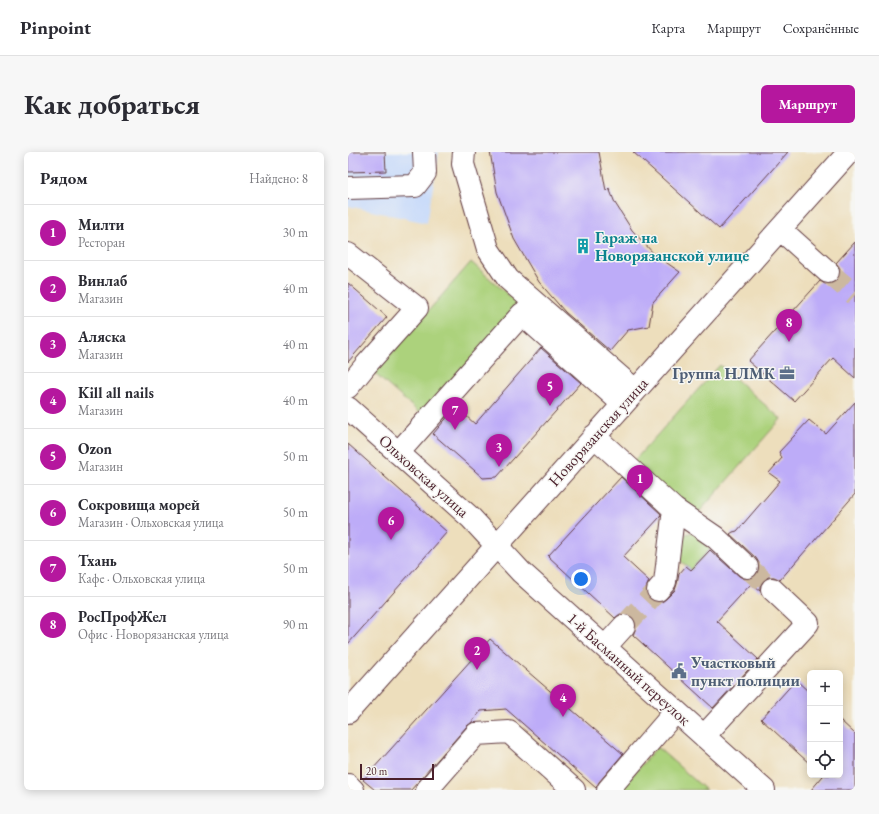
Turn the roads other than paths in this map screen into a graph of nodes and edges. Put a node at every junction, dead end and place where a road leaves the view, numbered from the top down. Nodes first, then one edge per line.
1 (424, 152) edge
2 (464, 152) edge
3 (849, 152) edge
4 (348, 188) edge
5 (780, 229) junction
6 (348, 254) edge
7 (828, 272) tunnel mouth
8 (348, 387) edge
9 (629, 397) junction
10 (348, 408) edge
11 (594, 436) junction
12 (398, 453) junction
13 (674, 509) junction
14 (497, 545) junction
15 (748, 567) tunnel mouth
16 (772, 589) tunnel mouth
17 (658, 590) tunnel mouth
18 (624, 626) tunnel mouth
19 (605, 647) junction
20 (676, 711) junction
21 (348, 712) edge
22 (704, 736) junction
23 (348, 785) edge
24 (353, 790) edge
25 (427, 790) edge
26 (574, 790) edge
27 (608, 790) edge
28 (764, 790) edge

1 - 4 street
2 - 9 street
3 - 5 street, Новорязанская улица
5 - 7 street
5 - 9 street, Новорязанская улица
6 - 8 street
9 - 11 street, Новорязанская улица
9 - 12 street
10 - 12 street, Ольховская улица
11 - 13 street
11 - 14 street, Новорязанская улица
12 - 14 street, Ольховская улица
13 - 15 street
13 - 17 street
14 - 19 street, 1-й Басманный переулок
14 - 21 street, Новорязанская улица
16 - 22 street
18 - 19 street
19 - 20 street, 1-й Басманный переулок
20 - 22 street, 1-й Басманный переулок
20 - 27 street
22 - 28 street, 1-й Басманный переулок
23 - 24 street
25 - 26 street

